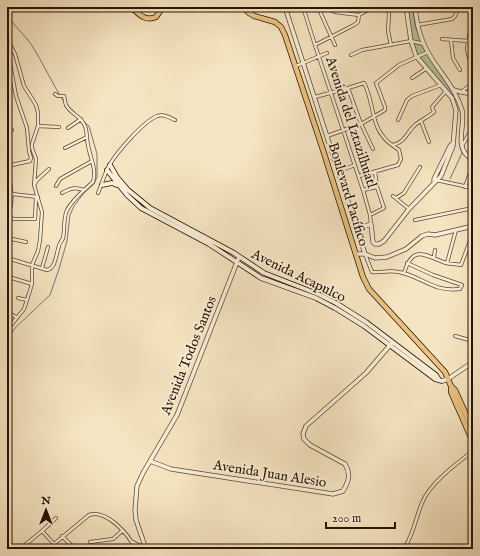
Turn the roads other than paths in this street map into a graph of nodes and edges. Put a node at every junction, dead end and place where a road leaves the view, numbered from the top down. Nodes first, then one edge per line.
1 (131, 7) edge
2 (164, 7) edge
3 (243, 7) edge
4 (285, 7) edge
5 (303, 7) edge
6 (318, 7) edge
7 (326, 7) edge
8 (374, 7) edge
9 (387, 7) edge
10 (406, 7) edge
11 (415, 7) edge
12 (460, 7) edge
13 (473, 11) edge
14 (359, 15) junction
15 (473, 16) edge
16 (416, 25) junction
17 (331, 37) junction
18 (7, 39) edge
19 (442, 39) dead end
20 (451, 40) junction
21 (411, 41) junction
22 (468, 41) junction
23 (424, 44) junction
24 (315, 45) junction
25 (335, 45) dead end
26 (390, 45) junction
27 (7, 47) edge
28 (428, 52) junction
29 (327, 53) dead end
30 (351, 55) dead end
31 (320, 56) junction
32 (416, 56) junction
33 (304, 63) junction
34 (296, 66) junction
35 (473, 67) edge
36 (427, 68) junction
37 (460, 70) dead end
38 (412, 78) dead end
39 (473, 84) edge
40 (440, 85) junction
41 (348, 88) junction
42 (454, 90) junction
43 (446, 92) junction
44 (461, 92) junction
45 (331, 93) junction
46 (55, 94) dead end
47 (473, 94) edge
48 (456, 95) junction
49 (315, 97) junction
50 (452, 98) junction
51 (374, 116) junction
52 (81, 118) junction
53 (175, 120) dead end
54 (398, 120) dead end
55 (421, 121) junction
56 (361, 124) junction
57 (38, 126) junction
58 (59, 127) dead end
59 (68, 128) dead end
60 (473, 128) edge
61 (12, 130) dead end
62 (344, 130) junction
63 (7, 132) edge
64 (327, 136) junction
65 (87, 137) junction
66 (429, 142) dead end
67 (462, 144) junction
68 (392, 145) junction
69 (452, 145) junction
70 (65, 148) dead end
71 (373, 149) dead end
72 (7, 152) edge
73 (473, 160) edge
74 (92, 161) junction
75 (110, 165) junction
76 (355, 165) junction
77 (473, 165) edge
78 (9, 166) edge
79 (420, 167) dead end
80 (49, 169) dead end
81 (7, 170) edge
82 (107, 170) junction
83 (339, 171) junction
84 (375, 172) junction
85 (359, 176) junction
86 (435, 180) junction
87 (34, 185) junction
88 (102, 185) junction
89 (118, 185) junction
90 (56, 186) dead end
91 (377, 186) junction
92 (465, 186) junction
93 (473, 188) edge
94 (84, 190) junction
95 (363, 190) junction
96 (62, 193) dead end
97 (98, 193) dead end
98 (12, 194) junction
99 (37, 197) junction
100 (409, 208) junction
101 (473, 208) edge
102 (370, 215) junction
103 (7, 217) edge
104 (415, 220) dead end
105 (371, 224) junction
106 (473, 226) edge
107 (357, 229) junction
108 (456, 230) junction
109 (473, 233) edge
110 (9, 238) edge
111 (26, 242) dead end
112 (7, 246) edge
113 (48, 247) dead end
114 (435, 250) dead end
115 (356, 254) junction
116 (365, 254) junction
117 (434, 257) junction
118 (7, 258) edge
119 (238, 259) junction
120 (447, 263) junction
121 (407, 264) junction
122 (32, 265) junction
123 (42, 268) junction
124 (404, 273) junction
125 (12, 278) dead end
126 (32, 284) junction
127 (18, 298) dead end
128 (27, 300) junction
129 (7, 312) edge
130 (16, 317) junction
131 (7, 330) edge
132 (455, 336) dead end
133 (473, 341) edge
134 (392, 344) junction
135 (473, 362) edge
136 (448, 379) junction
137 (451, 386) junction
138 (473, 430) edge
139 (473, 442) edge
140 (473, 451) edge
141 (150, 461) junction
142 (56, 518) dead end
143 (42, 531) junction
144 (122, 531) junction
145 (62, 536) junction
146 (90, 542) dead end
147 (132, 542) junction
148 (53, 544) junction
149 (20, 549) edge
150 (48, 549) edge
151 (56, 549) edge
152 (75, 549) edge
153 (135, 549) edge
154 (146, 549) edge
155 (404, 549) edge

1 - 2 main road
3 - 34 main road, Boulevard Pacífico
4 - 33 street
5 - 24 street, Avenida del Iztazilhuatl
6 - 17 street
7 - 14 street
8 - 14 street
9 - 26 street
10 - 21 street
11 - 16 street
12 - 13 street
12 - 16 street
14 - 17 street
15 - 22 street
16 - 23 street
17 - 24 street
17 - 25 street
18 - 57 street
19 - 20 street
20 - 22 street
20 - 37 street
21 - 23 street
21 - 26 street
21 - 32 street
22 - 35 street
23 - 28 street
24 - 31 street, Avenida del Iztazilhuatl
26 - 30 street
27 - 78 street
28 - 32 street
28 - 42 street
29 - 31 street
31 - 33 street
31 - 45 street, Avenida del Iztazilhuatl
32 - 36 street
32 - 51 street
33 - 34 street
33 - 49 street
34 - 115 main road, Boulevard Pacífico
36 - 38 street
36 - 40 street
39 - 44 street
40 - 43 street
40 - 54 street
41 - 45 street
41 - 51 street
41 - 56 street
42 - 44 street
42 - 48 street
43 - 50 street
43 - 55 street
44 - 47 street
44 - 48 street
45 - 49 street
45 - 62 street, Avenida del Iztazilhuatl
46 - 52 street
48 - 50 street
48 - 67 street
49 - 64 street
50 - 69 street
51 - 56 street
51 - 68 street
52 - 59 street
52 - 65 street
53 - 75 street
55 - 66 street
55 - 68 street
56 - 62 street
56 - 71 street
57 - 58 street
57 - 87 street
60 - 67 street
61 - 63 street
62 - 64 street
62 - 76 street, Avenida del Iztazilhuatl
64 - 83 street
65 - 70 street
65 - 74 street
67 - 69 street
67 - 73 street
68 - 84 street
69 - 86 street
72 - 78 street
74 - 90 street
74 - 94 street
75 - 82 street
75 - 119 main road, Avenida Acapulco
76 - 83 street
76 - 85 street, Avenida del Iztazilhuatl
77 - 92 street
79 - 100 street
80 - 87 street
81 - 98 street
82 - 88 street
82 - 89 main road, Avenida Acapulco
83 - 107 street
84 - 85 street
84 - 91 street
85 - 95 street, Avenida del Iztazilhuatl
86 - 92 street
86 - 100 street
87 - 99 street
88 - 89 main road
88 - 97 street
89 - 119 main road, Avenida Acapulco
91 - 95 street
91 - 102 street
92 - 93 street
94 - 96 street
94 - 123 street
95 - 102 street, Avenida del Iztazilhuatl
98 - 99 street
98 - 103 street
99 - 103 street
99 - 122 street
100 - 105 street, Avenida del Iztazilhuatl
101 - 104 street
102 - 105 street, Avenida del Iztazilhuatl
105 - 107 street
106 - 108 street
107 - 116 street
108 - 116 street
108 - 120 street
109 - 120 street
110 - 111 street
110 - 112 street
113 - 123 street
114 - 117 street
115 - 116 street
115 - 136 main road, Boulevard Pacífico
116 - 124 street
117 - 120 street
117 - 121 street
118 - 122 street
119 - 134 main road, Avenida Acapulco
119 - 141 street, Avenida Todos Santos
121 - 124 street
121 - 124 street
122 - 123 street
122 - 126 street
125 - 126 street
126 - 128 street
127 - 128 street
128 - 130 street
129 - 130 street
130 - 131 street
132 - 133 street
134 - 136 main road, Avenida Acapulco
134 - 141 street, Avenida Juan Alesio
135 - 136 street
136 - 137 main road, Boulevard Pacífico
137 - 138 main road, Boulevard Pacífico
137 - 139 main road, Boulevard Pacífico
140 - 155 street
141 - 154 street, Avenida Todos Santos
142 - 143 street
143 - 148 street
143 - 149 street
144 - 145 street
144 - 146 street
144 - 147 street
145 - 148 street
145 - 152 street
147 - 153 street
147 - 154 street
148 - 150 street
148 - 151 street

